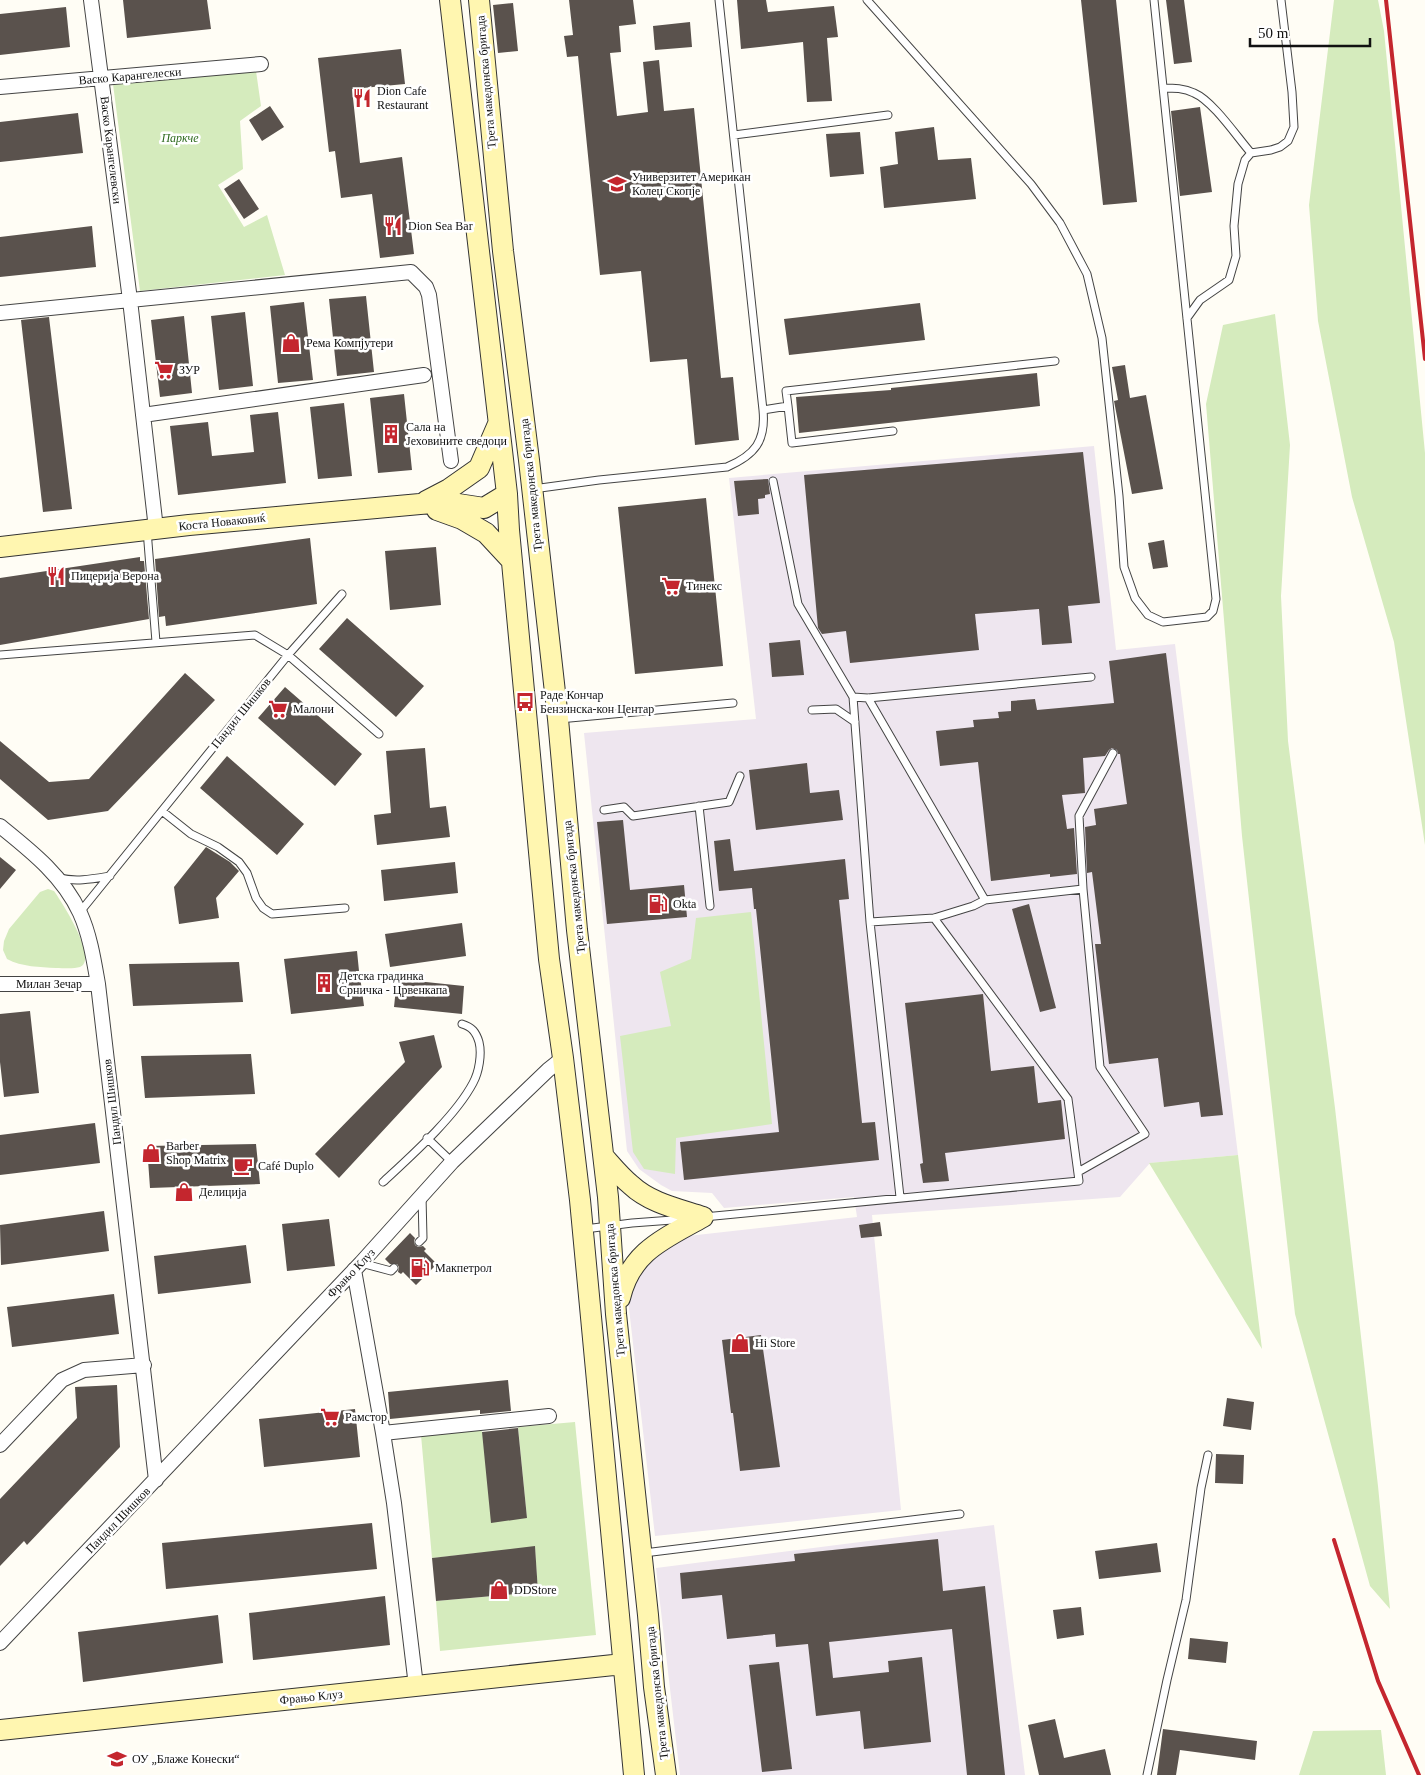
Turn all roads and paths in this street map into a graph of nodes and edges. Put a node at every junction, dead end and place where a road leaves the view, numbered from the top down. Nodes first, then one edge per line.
1 (91, 0) edge
2 (438, 0) edge
3 (450, 0) edge
4 (478, 0) edge
5 (719, 0) edge
6 (867, 0) edge
7 (1154, 0) edge
8 (1281, 0) edge
9 (452, 21) junction
10 (261, 64) dead end
11 (102, 78) junction
12 (0, 87) edge
13 (1163, 88) junction
14 (888, 115) dead end
15 (734, 135) junction
16 (1251, 153) junction
17 (130, 300) junction
18 (0, 313) edge
19 (1187, 318) junction
20 (1055, 361) dead end
21 (424, 375) dead end
22 (788, 406) junction
23 (763, 410) junction
24 (143, 415) junction
25 (499, 421) junction
26 (892, 431) dead end
27 (451, 461) dead end
28 (773, 482) dead end
29 (532, 490) junction
30 (507, 494) junction
31 (420, 504) junction
32 (151, 530) junction
33 (0, 547) edge
34 (512, 561) junction
35 (342, 594) dead end
36 (156, 642) junction
37 (0, 655) edge
38 (288, 655) junction
39 (1091, 677) dead end
40 (853, 697) junction
41 (868, 698) junction
42 (733, 702) dead end
43 (812, 710) dead end
44 (558, 718) junction
45 (855, 722) junction
46 (379, 734) dead end
47 (1113, 753) dead end
48 (740, 776) dead end
49 (699, 806) junction
50 (162, 810) junction
51 (604, 810) dead end
52 (0, 826) edge
53 (110, 876) junction
54 (57, 878) junction
55 (1083, 889) junction
56 (985, 900) junction
57 (710, 906) dead end
58 (345, 908) dead end
59 (80, 912) junction
60 (934, 918) junction
61 (870, 922) junction
62 (0, 984) edge
63 (98, 984) junction
64 (462, 1024) dead end
65 (555, 1064) junction
66 (427, 1138) junction
67 (604, 1157) junction
68 (452, 1162) junction
69 (1078, 1172) junction
70 (382, 1182) dead end
71 (422, 1196) junction
72 (900, 1197) junction
73 (703, 1218) junction
74 (610, 1226) junction
75 (582, 1230) junction
76 (419, 1242) dead end
77 (358, 1266) junction
78 (394, 1268) dead end
79 (616, 1314) junction
80 (144, 1365) junction
81 (549, 1416) dead end
82 (383, 1433) junction
83 (0, 1445) edge
84 (1208, 1455) dead end
85 (156, 1480) junction
86 (960, 1514) dead end
87 (641, 1553) junction
88 (0, 1643) edge
89 (623, 1664) junction
90 (416, 1686) junction
91 (0, 1730) edge
92 (634, 1775) edge
93 (666, 1775) edge
94 (1147, 1775) edge

1 - 11 street, Васко Карангелевски
2 - 9 street
3 - 9 street, Трета македонска бригада
4 - 29 street, Трета македонска бригада
5 - 15 lane
6 - 19 lane
7 - 13 lane
8 - 16 lane
9 - 25 street, Трета македонска бригада
10 - 11 street, Васко Карангелески
11 - 12 street, Васко Карангелески
11 - 17 street, Васко Карангелевски
13 - 16 lane
13 - 19 lane
14 - 15 lane
15 - 23 lane
16 - 19 lane
17 - 18 street
17 - 24 street, Васко Карангелевски
17 - 27 street
20 - 22 lane
21 - 24 street
22 - 23 lane
22 - 26 lane
23 - 29 lane
24 - 32 street, Васко Карангелевски
25 - 30 street, Трета македонска бригада
25 - 31 street
28 - 40 lane
29 - 30 street, Коста Новаковиќ
29 - 44 street, Трета македонска бригада
30 - 31 street, Коста Новаковиќ
30 - 34 street, Трета македонска бригада
31 - 32 street, Коста Новаковиќ
31 - 34 street
32 - 33 street, Коста Новаковиќ
32 - 36 lane
34 - 65 street, Трета македонска бригада
35 - 38 lane, Пандил Шишков
36 - 37 lane
36 - 38 lane
38 - 46 lane
38 - 50 lane, Пандил Шишков
39 - 41 lane
40 - 41 lane
40 - 45 lane
41 - 56 lane
42 - 44 lane
43 - 45 lane
44 - 67 street, Трета македонска бригада
45 - 61 lane
47 - 55 lane
48 - 49 lane
49 - 51 lane
49 - 57 lane
50 - 53 lane, Пандил Шишков
50 - 58 lane
52 - 54 street
53 - 54 lane
53 - 59 lane, Пандил Шишков
54 - 59 street
55 - 56 lane
55 - 69 lane
56 - 60 lane
59 - 63 street, Пандил Шишков
60 - 61 lane
60 - 69 lane
61 - 72 lane
62 - 63 street, Милан Зечар
63 - 80 street, Пандил Шишков
64 - 66 lane
65 - 68 street, Фрањо Клуз
65 - 75 street, Трета македонска бригада
66 - 68 lane
66 - 70 lane
67 - 73 street
67 - 74 street, Трета македонска бригада
68 - 71 street, Фрањо Клуз
69 - 72 lane
71 - 76 lane
71 - 77 street, Фрањо Клуз
72 - 73 lane
73 - 74 lane
73 - 79 street
74 - 75 lane
74 - 79 street, Трета македонска бригада
75 - 89 street, Трета македонска бригада
77 - 78 lane
77 - 82 street
77 - 85 street, Фрањо Клуз
79 - 87 street, Трета македонска бригада
80 - 83 street
80 - 85 street, Пандил Шишков
81 - 82 street
82 - 90 street
84 - 94 lane
85 - 88 street, Пандил Шишков
86 - 87 lane
87 - 93 street, Трета македонска бригада
89 - 90 street, Фрањо Клуз
89 - 92 street, Трета македонска бригада
90 - 91 street, Фрањо Клуз

